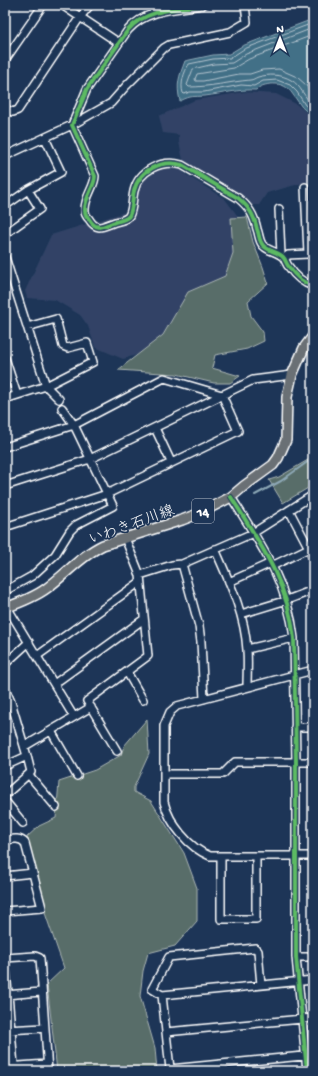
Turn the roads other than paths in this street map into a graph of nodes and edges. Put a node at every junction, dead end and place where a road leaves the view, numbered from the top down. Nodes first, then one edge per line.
1 (43, 5) edge
2 (62, 5) edge
3 (90, 5) edge
4 (152, 5) edge
5 (203, 5) edge
6 (245, 5) edge
7 (154, 14) junction
8 (80, 17) junction
9 (119, 43) junction
10 (5, 60) edge
11 (5, 109) edge
12 (72, 125) junction
13 (45, 138) junction
14 (5, 156) edge
15 (305, 187) dead end
16 (28, 190) junction
17 (5, 206) edge
18 (279, 209) dead end
19 (5, 234) edge
20 (5, 257) edge
21 (283, 257) junction
22 (313, 286) edge
23 (27, 327) junction
24 (313, 336) edge
25 (5, 358) edge
26 (292, 375) junction
27 (46, 386) junction
28 (17, 395) junction
29 (222, 395) junction
30 (5, 399) edge
31 (59, 399) dead end
32 (62, 408) dead end
33 (74, 425) junction
34 (155, 428) junction
35 (5, 447) edge
36 (90, 459) junction
37 (171, 462) junction
38 (5, 486) edge
39 (107, 494) junction
40 (313, 495) edge
41 (232, 497) junction
42 (289, 510) junction
43 (5, 527) edge
44 (253, 532) junction
45 (125, 538) junction
46 (310, 546) edge
47 (215, 549) junction
48 (313, 558) edge
49 (182, 564) junction
50 (271, 564) junction
51 (140, 579) junction
52 (229, 582) junction
53 (313, 590) edge
54 (5, 591) edge
55 (287, 600) junction
56 (6, 607) edge
57 (241, 614) junction
58 (144, 619) junction
59 (294, 638) junction
60 (29, 642) junction
61 (247, 648) junction
62 (37, 656) junction
63 (5, 664) edge
64 (313, 670) edge
65 (127, 672) junction
66 (294, 674) junction
67 (54, 684) junction
68 (247, 687) junction
69 (5, 688) edge
70 (204, 699) junction
71 (143, 700) dead end
72 (8, 703) edge
73 (91, 708) junction
74 (74, 717) junction
75 (295, 727) junction
76 (313, 727) edge
77 (51, 731) junction
78 (25, 746) junction
79 (117, 751) dead end
80 (27, 756) junction
81 (296, 762) junction
82 (313, 762) edge
83 (5, 766) edge
84 (164, 774) junction
85 (29, 775) junction
86 (77, 776) dead end
87 (5, 795) edge
88 (5, 801) edge
89 (56, 807) dead end
90 (24, 823) dead end
91 (5, 840) edge
92 (256, 856) junction
93 (295, 856) junction
94 (313, 856) edge
95 (220, 857) junction
96 (33, 873) junction
97 (5, 876) edge
98 (5, 911) edge
99 (313, 956) edge
100 (296, 957) junction
101 (5, 958) edge
102 (313, 980) edge
103 (298, 981) junction
104 (261, 985) junction
105 (41, 992) junction
106 (6, 994) edge
107 (162, 995) junction
108 (313, 1018) edge
109 (301, 1019) junction
110 (44, 1028) junction
111 (8, 1030) edge
112 (166, 1032) junction
113 (313, 1055) edge
114 (305, 1056) junction
115 (14, 1066) junction
116 (5, 1067) edge
117 (48, 1068) edge
118 (307, 1071) edge

1 - 10 street
2 - 8 street
3 - 8 street
4 - 7 street
5 - 7 street
6 - 12 street
7 - 9 street
8 - 9 street
8 - 11 street
9 - 12 street
12 - 13 street
12 - 21 street
13 - 14 street
13 - 16 street
15 - 21 street
16 - 17 street
16 - 19 street
18 - 21 street
20 - 23 street
21 - 22 street
23 - 27 street
23 - 27 street
24 - 26 main road, いわき石川線 / 14
25 - 28 street
26 - 29 street
26 - 41 main road, いわき石川線 / 14
27 - 28 street
27 - 31 street
28 - 30 street
29 - 33 street
29 - 34 street
29 - 37 street
32 - 33 street
33 - 35 street
33 - 36 street
34 - 36 street
34 - 37 street
36 - 38 street
36 - 39 street
37 - 39 street
39 - 43 street
39 - 54 street
40 - 42 street
41 - 44 street
41 - 45 main road, いわき石川線 / 14
42 - 44 street
42 - 46 street
44 - 47 street
44 - 50 street
45 - 51 street
45 - 56 main road, いわき石川線 / 14
46 - 48 street
46 - 50 street
47 - 49 street
47 - 52 street
49 - 51 street
49 - 70 street
50 - 52 street
50 - 55 street
51 - 58 street
51 - 62 street
52 - 57 street
53 - 55 street
55 - 57 street
55 - 59 street
56 - 60 street
57 - 61 street
58 - 65 street
58 - 67 street
59 - 61 street
59 - 66 street
60 - 62 street
60 - 63 street
61 - 68 street
62 - 67 street
64 - 66 street
65 - 71 street
65 - 73 street
66 - 68 street
66 - 75 street
67 - 74 street
68 - 70 street
69 - 72 street
70 - 84 street
72 - 78 street
73 - 74 street
73 - 79 street
74 - 77 street
75 - 76 street
75 - 81 street
77 - 78 street
77 - 86 street
78 - 80 street
80 - 83 street
80 - 85 street
81 - 82 street
81 - 84 street
81 - 93 street
84 - 95 street
85 - 87 street
85 - 89 street
88 - 90 street
91 - 96 street
92 - 93 street
92 - 95 street
92 - 95 street
93 - 94 street
93 - 100 street
96 - 97 street
96 - 98 street
99 - 100 street
100 - 103 street
101 - 105 street
101 - 106 street
102 - 103 street
103 - 104 street
103 - 109 street
104 - 107 street
104 - 107 street
105 - 106 street
105 - 110 street
106 - 111 street
107 - 112 street
108 - 109 street
109 - 112 street
109 - 114 street
110 - 111 street
110 - 117 street
111 - 115 street
112 - 114 street
113 - 114 street
114 - 118 street
115 - 116 street
115 - 117 street

